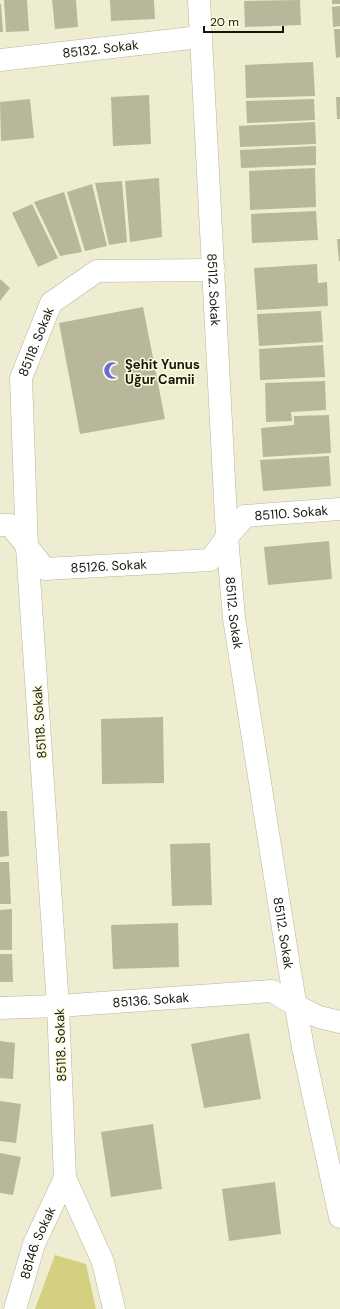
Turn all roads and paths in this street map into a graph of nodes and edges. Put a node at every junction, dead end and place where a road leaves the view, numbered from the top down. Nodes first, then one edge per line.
1 (199, 0) edge
2 (200, 37) junction
3 (0, 60) edge
4 (214, 270) junction
5 (340, 509) edge
6 (0, 525) edge
7 (227, 537) junction
8 (27, 547) junction
9 (58, 1006) junction
10 (296, 1006) junction
11 (0, 1008) edge
12 (340, 1022) edge
13 (65, 1178) junction
14 (340, 1217) edge
15 (15, 1309) edge
16 (114, 1309) edge

1 - 2 street, 85112. Sokak
2 - 3 street, 85132. Sokak
2 - 4 street, 85112. Sokak
4 - 7 street, 85112. Sokak
4 - 8 street, 85118. Sokak
5 - 7 street, 85110. Sokak
6 - 8 street, 85126. Sokak
7 - 8 street, 85126. Sokak
7 - 10 street, 85112. Sokak
8 - 9 street, 85118. Sokak
9 - 10 street, 85136. Sokak
9 - 11 street, 85136. Sokak
9 - 13 street, 85118. Sokak
10 - 12 street, 85136. Sokak
10 - 14 street, 85112. Sokak
13 - 15 street, 88146. Sokak
13 - 16 street, 85118. Sokak

